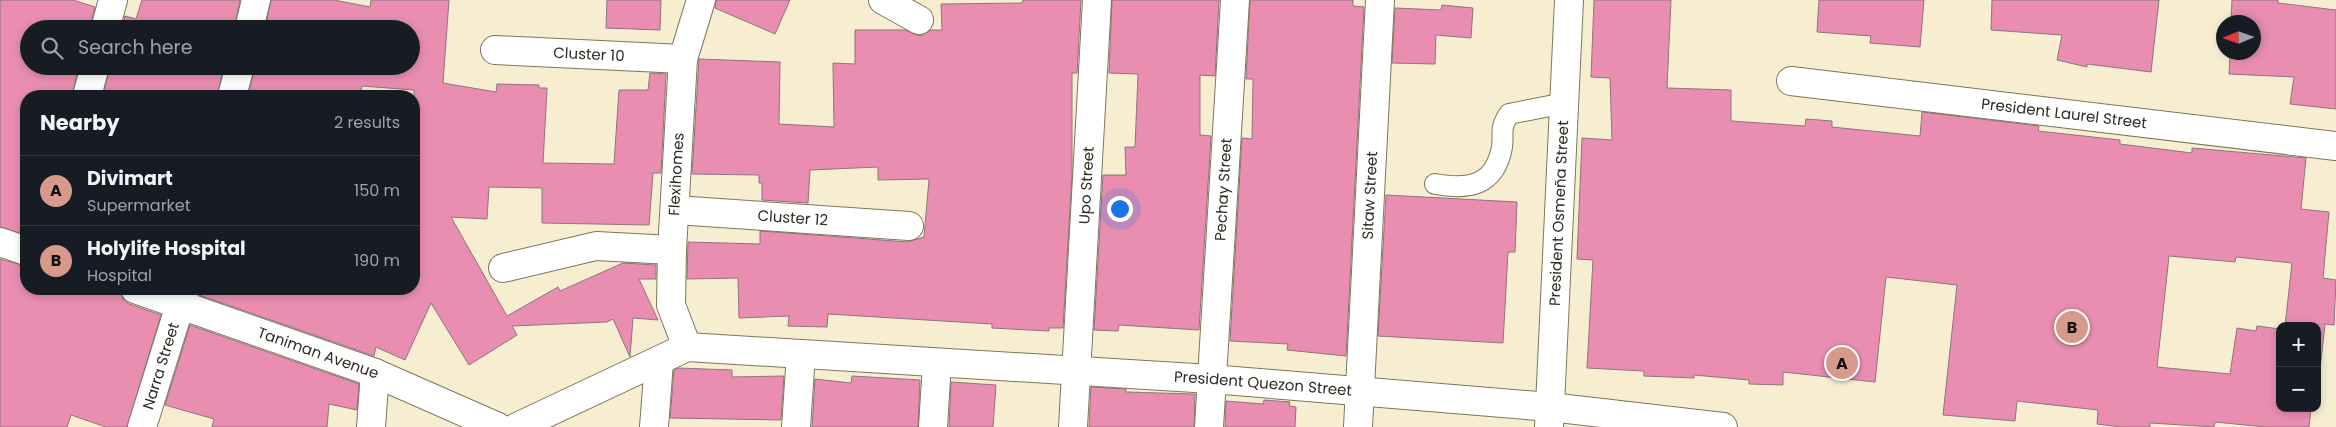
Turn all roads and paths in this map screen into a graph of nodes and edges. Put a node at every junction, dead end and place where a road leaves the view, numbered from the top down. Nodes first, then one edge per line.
1 (113, 0) edge
2 (256, 0) edge
3 (701, 0) edge
4 (883, 0) edge
5 (1097, 0) edge
6 (1235, 0) edge
7 (1380, 0) edge
8 (1569, 0) edge
9 (107, 20) edge
10 (251, 20) edge
11 (919, 20) dead end
12 (495, 50) dead end
13 (683, 59) junction
14 (93, 75) edge
15 (238, 75) edge
16 (1791, 81) dead end
17 (89, 90) edge
18 (234, 90) edge
19 (1565, 103) junction
20 (2336, 146) edge
21 (1435, 184) dead end
22 (675, 210) junction
23 (910, 226) dead end
24 (0, 242) edge
25 (20, 249) edge
26 (672, 250) junction
27 (503, 268) dead end
28 (182, 297) edge
29 (688, 347) junction
30 (801, 354) junction
31 (659, 362) junction
32 (937, 363) junction
33 (1076, 370) junction
34 (375, 373) junction
35 (1211, 379) junction
36 (1361, 391) junction
37 (153, 396) junction
38 (1549, 417) edge
39 (142, 427) edge
40 (153, 427) edge
41 (371, 427) edge
42 (498, 427) edge
43 (517, 427) edge
44 (654, 427) edge
45 (796, 427) edge
46 (933, 427) edge
47 (1073, 427) edge
48 (1209, 427) edge
49 (1358, 427) edge
50 (1723, 427) edge

1 - 9 street
2 - 10 street
3 - 13 street, Flexihomes
4 - 11 street
5 - 33 street, Upo Street
6 - 35 street, Pechay Street
7 - 36 street, Sitaw Street
8 - 19 street, President Osmeña Street
12 - 13 street, Cluster 10
13 - 22 street, Flexihomes
14 - 17 street
15 - 18 street
16 - 20 street, President Laurel Street
19 - 21 lane
19 - 38 street, President Osmeña Street
22 - 23 street, Cluster 12
22 - 26 street, Flexihomes
24 - 25 street
26 - 27 street
26 - 29 street, Flexihomes
28 - 34 street, Taniman Avenue
28 - 37 street, Narra Street
29 - 30 street
29 - 31 street
30 - 32 street, President Quezon Street
30 - 45 street
31 - 43 street
31 - 44 street
32 - 33 street, President Quezon Street
32 - 46 street
33 - 35 street, President Quezon Street
33 - 47 street, Upo Street
34 - 41 street
34 - 42 street, Taniman Avenue
35 - 36 street, President Quezon Street
35 - 48 street, Pechay Street
36 - 38 street, President Quezon Street
36 - 49 street, Sitaw Street
37 - 39 street, Narra Street
37 - 40 street
38 - 50 street, President Quezon Street

